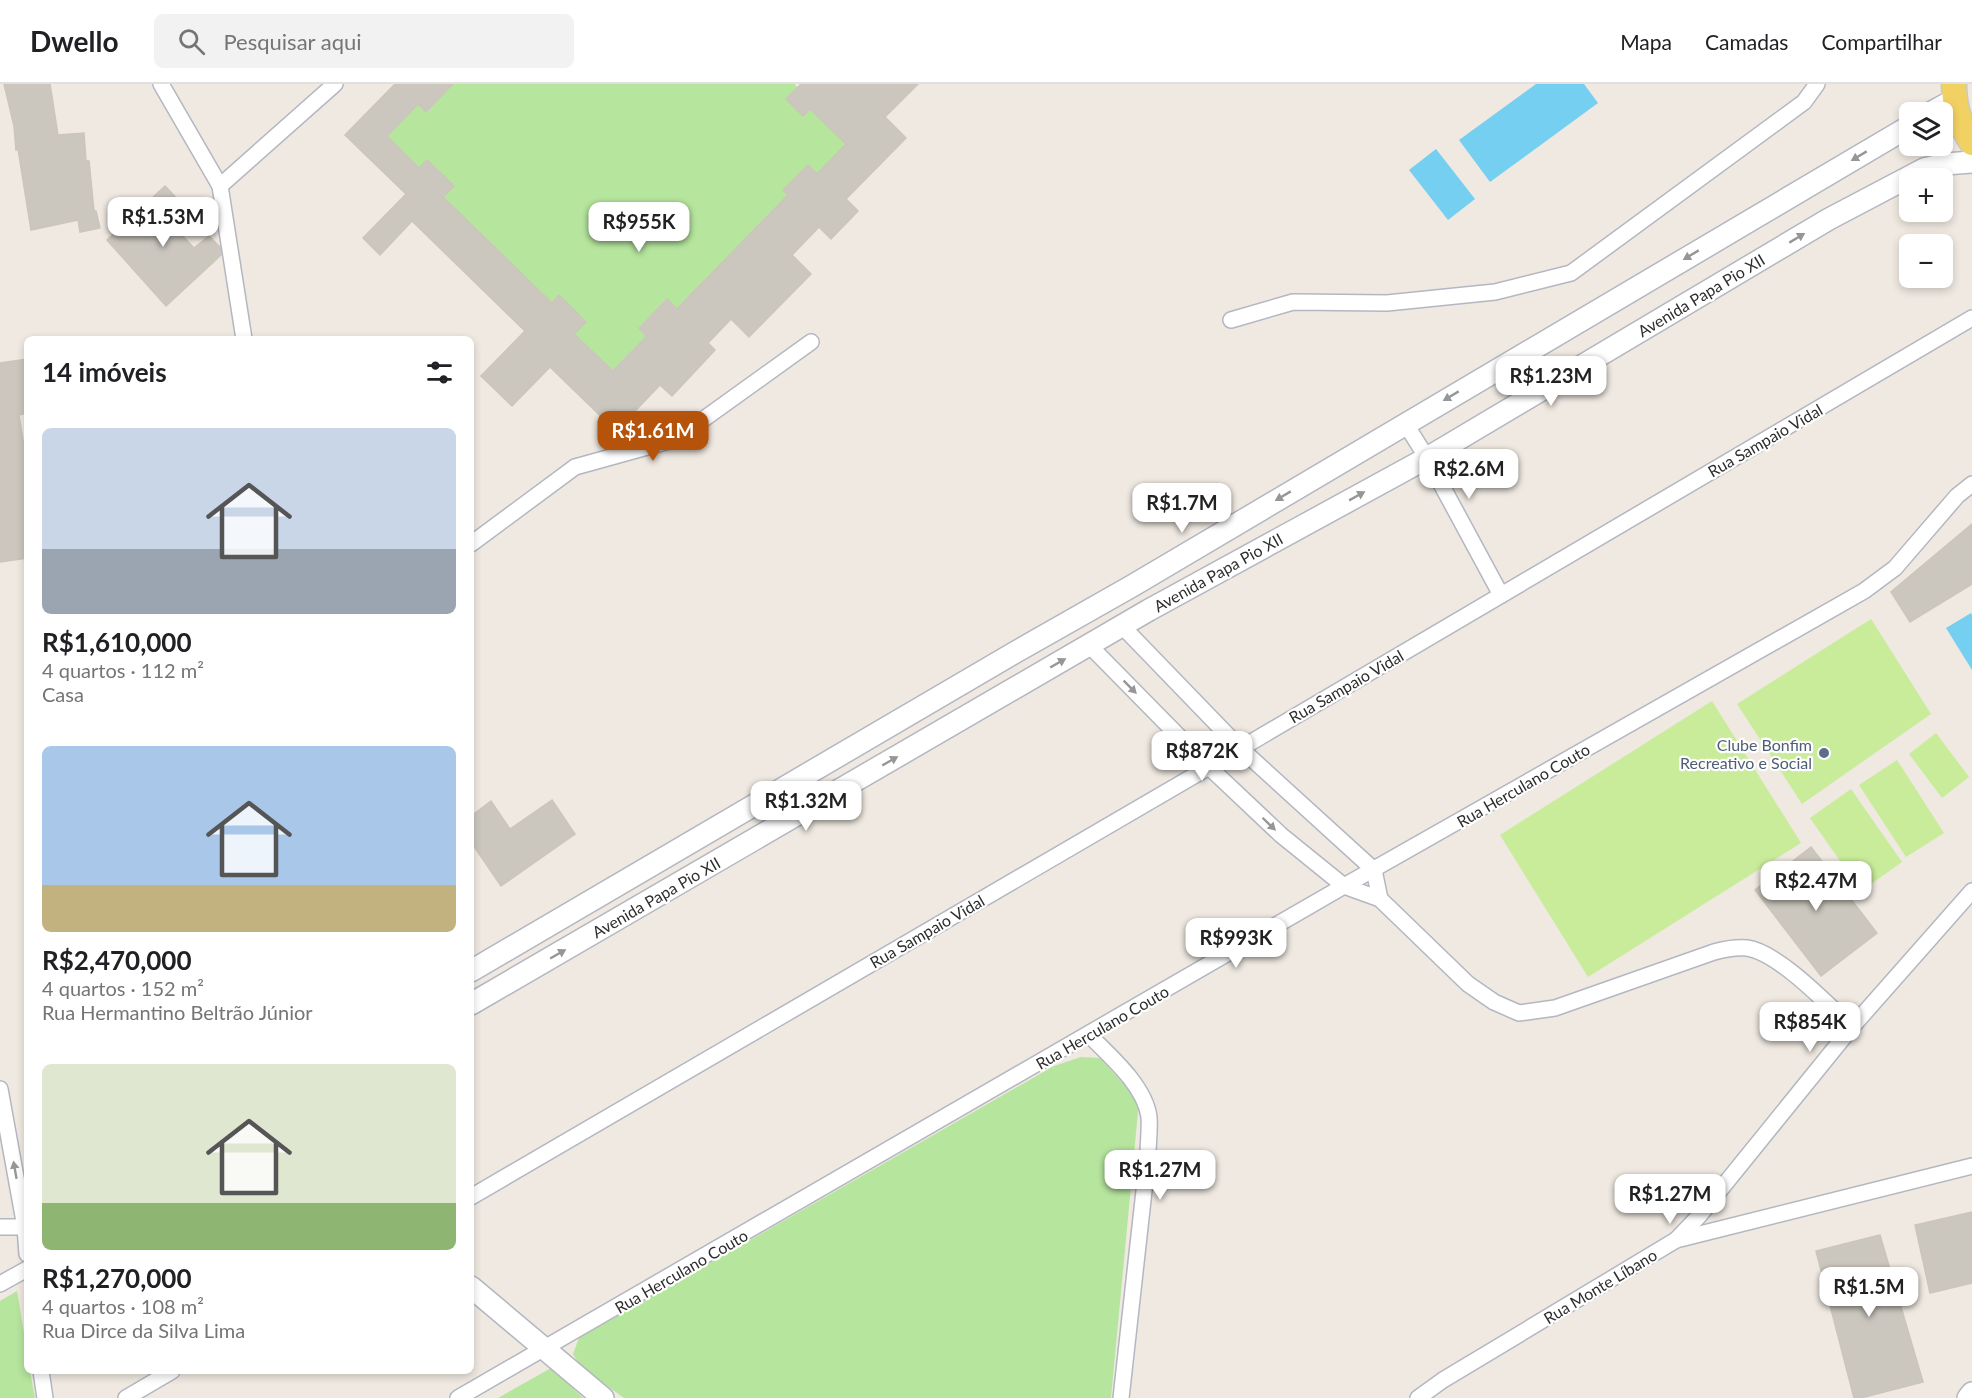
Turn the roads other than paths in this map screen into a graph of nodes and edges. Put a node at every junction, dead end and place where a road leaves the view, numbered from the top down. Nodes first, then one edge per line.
1 (161, 84) edge
2 (335, 84) edge
3 (1817, 84) edge
4 (1954, 92) edge
5 (1899, 132) edge
6 (1972, 143) edge
7 (1972, 162) edge
8 (220, 186) junction
9 (1972, 318) edge
10 (1231, 320) dead end
11 (244, 336) edge
12 (811, 342) dead end
13 (1405, 423) junction
14 (1427, 458) junction
15 (1972, 484) edge
16 (474, 542) edge
17 (1502, 595) junction
18 (1122, 626) junction
19 (1089, 645) junction
20 (1240, 747) junction
21 (1209, 767) junction
22 (771, 796) junction
23 (786, 821) junction
24 (1374, 870) junction
25 (1344, 886) junction
26 (1972, 891) edge
27 (1380, 899) junction
28 (509, 949) junction
29 (474, 969) edge
30 (523, 974) junction
31 (474, 1002) edge
32 (1852, 1027) junction
33 (1089, 1035) junction
34 (0, 1089) edge
35 (1972, 1166) edge
36 (474, 1195) edge
37 (24, 1216) edge
38 (0, 1227) edge
39 (24, 1227) edge
40 (1676, 1240) junction
41 (24, 1271) edge
42 (0, 1284) edge
43 (474, 1290) edge
44 (544, 1350) junction
45 (41, 1374) edge
46 (167, 1374) edge
47 (1972, 1393) edge
48 (45, 1398) edge
49 (126, 1398) edge
50 (458, 1398) edge
51 (603, 1398) edge
52 (1121, 1398) edge
53 (1418, 1398) edge
54 (1968, 1398) edge

1 - 8 street
2 - 8 street
3 - 10 street
4 - 6 main road
5 -> 13 street, Avenida Papa Pio XII
14 -> 7 street, Avenida Papa Pio XII
8 - 11 street
9 - 17 street, Rua Sampaio Vidal
12 - 16 street
13 - 14 street
13 -> 22 street, Avenida Papa Pio XII
14 - 17 street
18 -> 14 street, Avenida Papa Pio XII
15 - 24 street, Rua Herculano Couto
17 - 20 street, Rua Sampaio Vidal
18 - 19 street, Avenida Papa Pio XII
18 - 20 street
19 -> 21 street
23 -> 19 street, Avenida Papa Pio XII
20 - 21 street, Rua Sampaio Vidal
20 - 24 street
21 -> 25 street
21 - 36 street, Rua Sampaio Vidal
22 - 23 street
22 - 28 street, Avenida Papa Pio XII
30 -> 23 street, Avenida Papa Pio XII
24 - 25 street, Rua Herculano Couto
24 - 27 street
25 - 27 street
25 - 33 street, Rua Herculano Couto
26 - 32 street
27 - 32 street
28 - 29 street, Avenida Papa Pio XII
28 - 30 street
30 - 31 street, Avenida Papa Pio XII
32 - 40 street
33 - 44 street, Rua Herculano Couto
33 - 52 street
37 -> 34 street
35 - 40 street, Rua Monte Líbano
38 - 39 street
40 - 53 street, Rua Monte Líbano
41 - 42 street
43 - 44 street
44 - 50 street, Rua Herculano Couto
44 - 51 street
45 - 48 street
46 - 49 street
47 - 54 street

